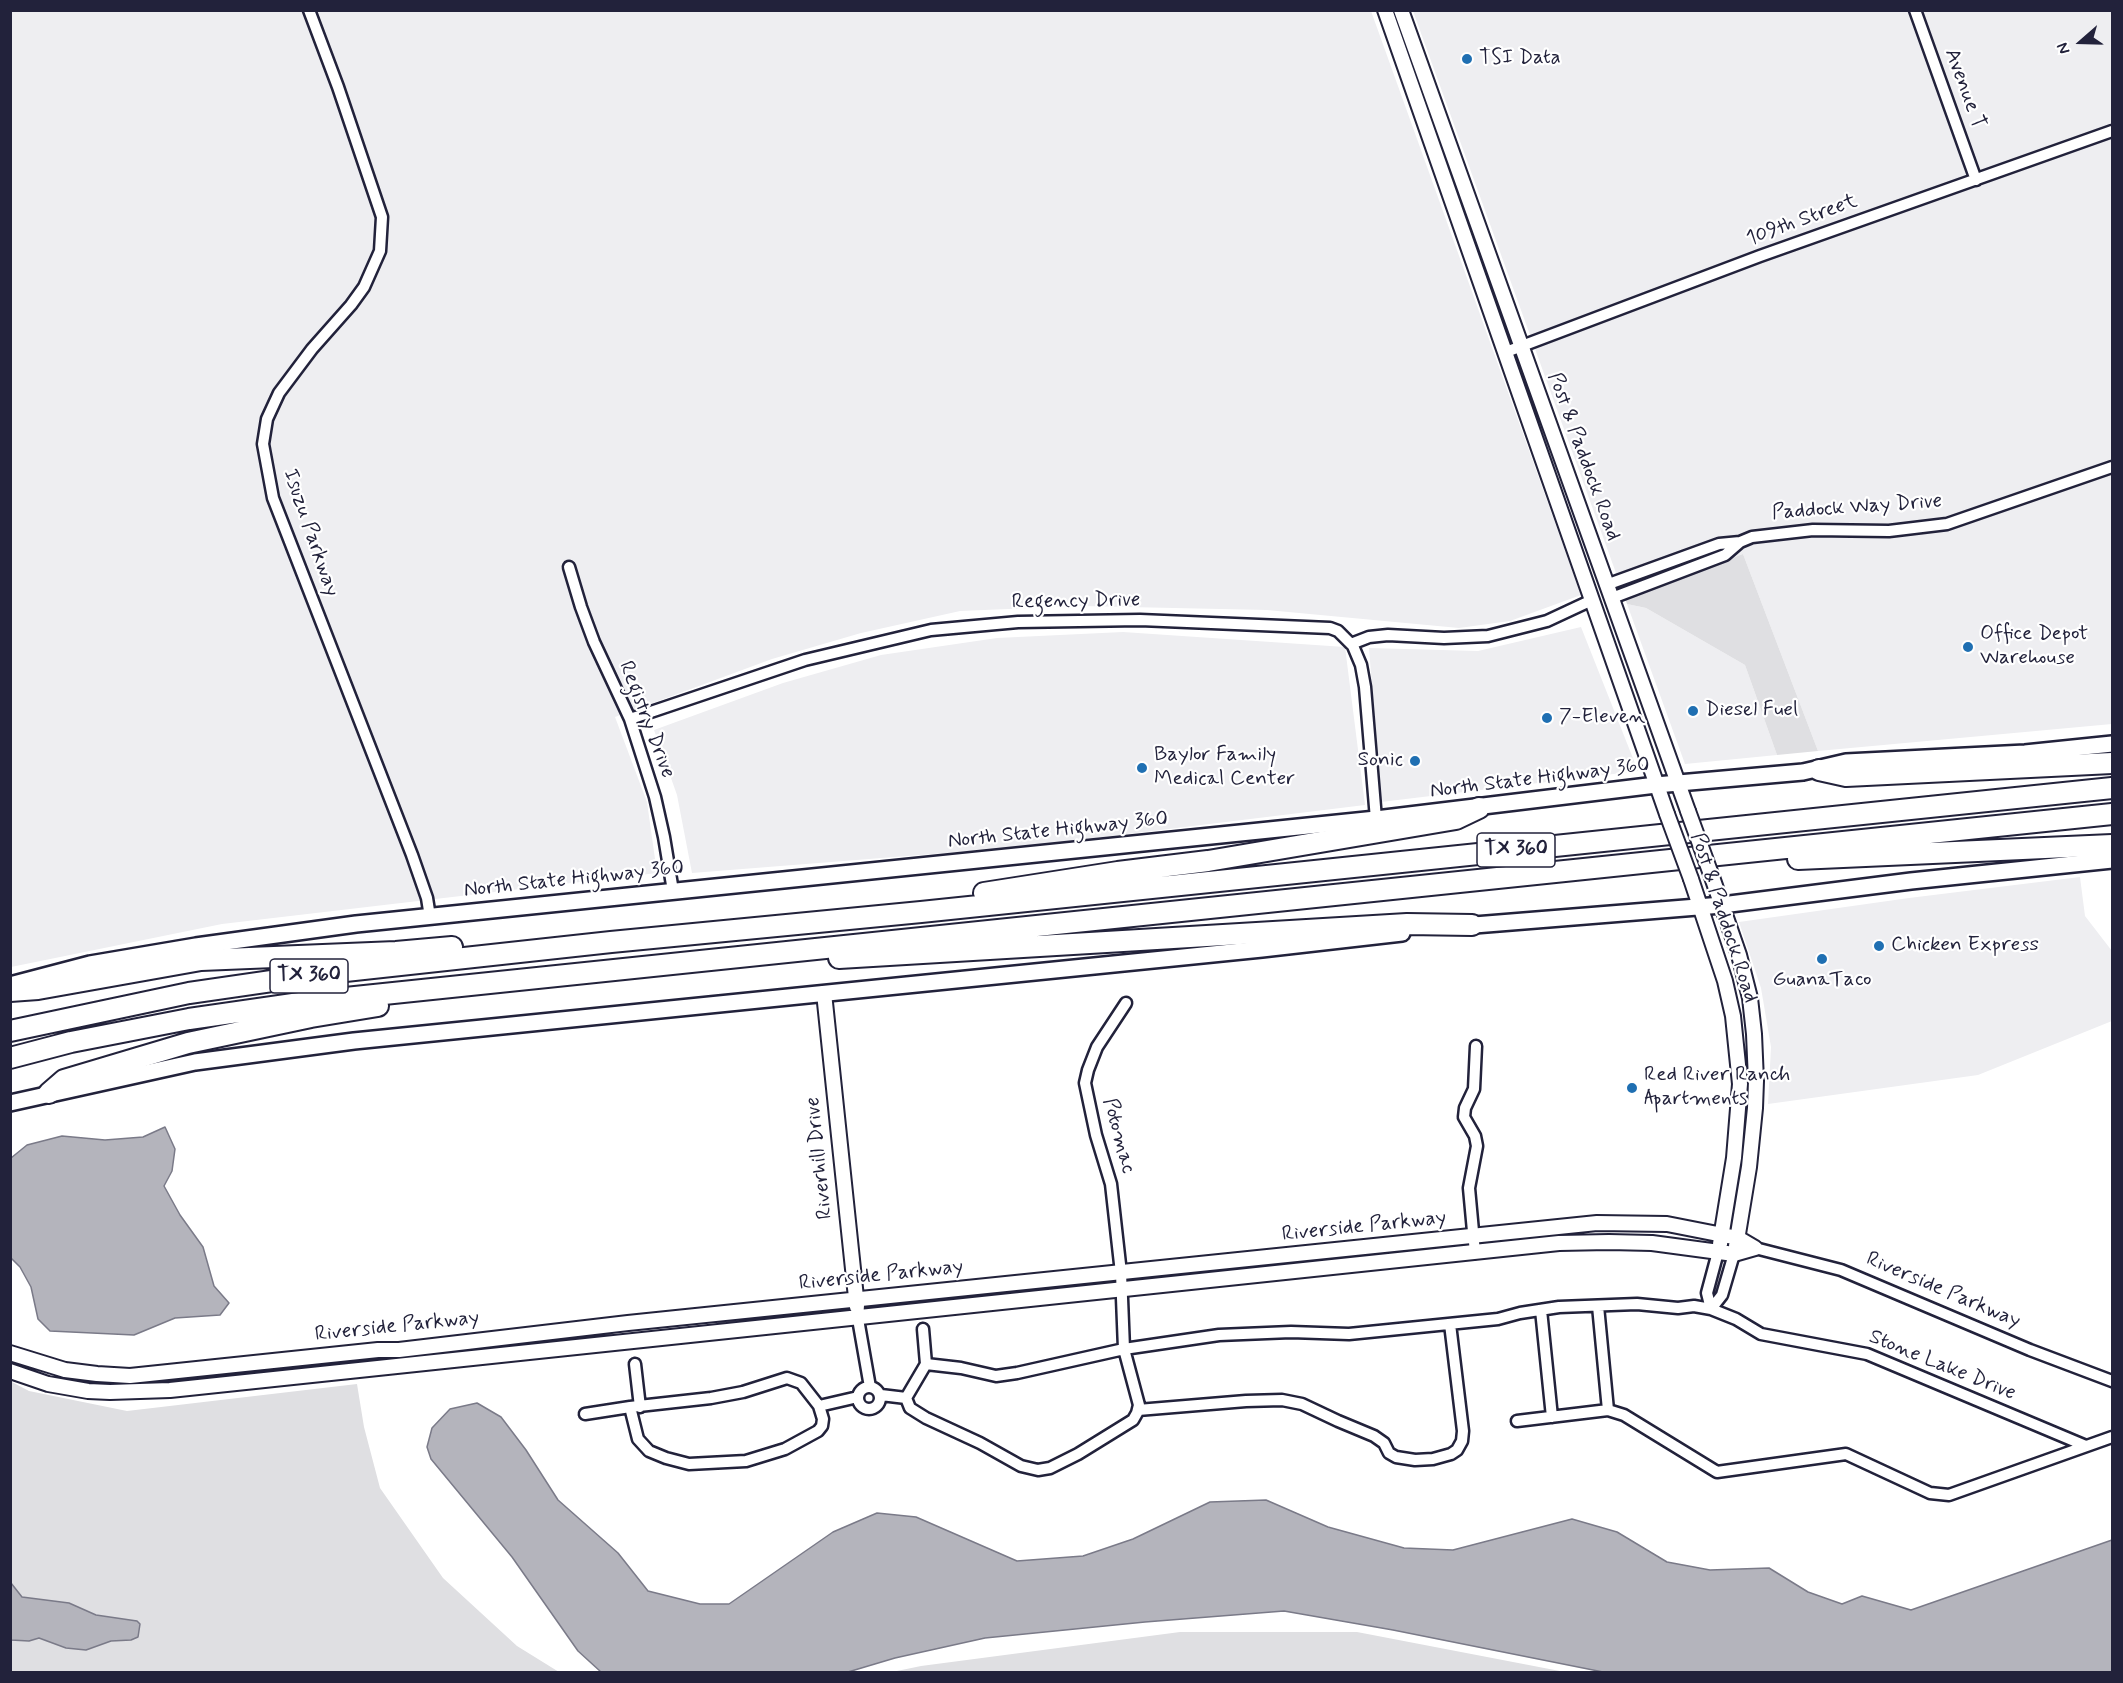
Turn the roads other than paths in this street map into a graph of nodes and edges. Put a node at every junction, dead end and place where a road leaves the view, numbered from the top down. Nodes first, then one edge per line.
1 (309, 10) edge
2 (1385, 10) edge
3 (1401, 10) edge
4 (1915, 10) edge
5 (1443, 126) junction
6 (1428, 131) junction
7 (2112, 131) edge
8 (1976, 180) junction
9 (1521, 346) junction
10 (1506, 352) junction
11 (2112, 467) edge
12 (569, 567) dead end
13 (1609, 592) junction
14 (1592, 600) junction
15 (1351, 644) junction
16 (630, 719) junction
17 (2112, 744) edge
18 (2112, 763) edge
19 (1819, 770) junction
20 (1679, 783) junction
21 (1656, 785) junction
22 (2112, 788) edge
23 (1479, 808) junction
24 (2112, 814) edge
25 (1376, 819) junction
26 (2112, 845) edge
27 (1726, 855) junction
28 (2112, 860) edge
29 (673, 891) junction
30 (1722, 905) junction
31 (1700, 907) junction
32 (921, 912) junction
33 (430, 917) junction
34 (1472, 925) junction
35 (611, 942) junction
36 (702, 959) junction
37 (593, 971) junction
38 (10, 985) edge
39 (10, 991) edge
40 (824, 993) junction
41 (1126, 1003) dead end
42 (10, 1031) edge
43 (1476, 1046) dead end
44 (10, 1058) edge
45 (1756, 1068) junction
46 (1739, 1073) junction
47 (49, 1093) junction
48 (10, 1103) edge
49 (1722, 1235) junction
50 (1473, 1237) junction
51 (1738, 1238) junction
52 (1755, 1248) junction
53 (1475, 1252) junction
54 (1718, 1252) junction
55 (1734, 1254) junction
56 (1121, 1273) junction
57 (1122, 1290) junction
58 (856, 1300) junction
59 (1598, 1306) junction
60 (1711, 1309) junction
61 (1541, 1310) junction
62 (858, 1319) junction
63 (1450, 1324) junction
64 (923, 1329) dead end
65 (1124, 1348) junction
66 (378, 1350) junction
67 (10, 1353) edge
68 (635, 1364) dead end
69 (926, 1364) junction
70 (380, 1367) junction
71 (10, 1371) edge
72 (2112, 1382) edge
73 (870, 1387) junction
74 (880, 1395) junction
75 (858, 1397) junction
76 (906, 1398) junction
77 (819, 1406) junction
78 (635, 1407) junction
79 (1138, 1410) junction
80 (1608, 1410) junction
81 (585, 1414) dead end
82 (1552, 1417) junction
83 (1517, 1421) dead end
84 (2112, 1437) edge
85 (2086, 1446) junction

1 - 33 street, Isuzu Parkway
2 - 6 street, Post & Paddock Road
3 - 5 street, Post & Paddock Road
4 - 8 street, Avenue T
5 - 6 street
5 - 9 street, Post & Paddock Road
6 - 10 street, Post & Paddock Road
7 - 8 street, 109th Street
8 - 9 street, 109th Street
9 - 10 street, 109th Street
9 - 13 street, Post & Paddock Road
10 - 14 street, Post & Paddock Road
11 - 13 street, Paddock Way Drive
12 - 16 street, Registry Drive
13 - 14 street, Paddock Way Drive
13 - 20 street, Post & Paddock Road
14 - 15 street, Paddock Way Drive
14 - 21 street, Post & Paddock Road
15 - 16 street, Regency Drive
15 - 25 street
16 - 29 street, Registry Drive
17 - 19 main road, North State Highway 360
18 - 19 highway
19 - 20 main road, North State Highway 360
20 - 21 main road, North State Highway 360
20 - 30 street, Post & Paddock Road, bridge
21 - 23 main road, North State Highway 360
21 - 31 street, Post & Paddock Road, bridge
22 - 32 highway, TX 360
23 - 25 main road, North State Highway 360
23 - 32 highway
24 - 27 highway, TX 360
25 - 29 main road, North State Highway 360
26 - 27 highway
27 - 36 highway, TX 360
28 - 30 main road
29 - 33 main road, North State Highway 360
30 - 31 main road
30 - 45 street, Post & Paddock Road
31 - 34 main road
31 - 46 street, Post & Paddock Road
32 - 35 highway, TX 360
33 - 38 main road, North State Highway 360
34 - 36 highway
34 - 40 main road
35 - 39 highway
35 - 42 highway, TX 360
36 - 37 highway, TX 360
37 - 44 highway, TX 360
37 - 47 highway
40 - 47 main road
40 - 58 street, Riverhill Drive
41 - 56 street, Potomac
43 - 50 street
45 - 46 street
45 - 51 street, Post & Paddock Road
46 - 49 street, Post & Paddock Road
47 - 48 main road
49 - 50 street, Riverside Parkway
49 - 51 street, Riverside Parkway
49 - 54 street, Post & Paddock Road
50 - 53 street
50 - 56 street, Riverside Parkway
51 - 52 street, Riverside Parkway
51 - 55 street, Post & Paddock Road
52 - 55 street, Riverside Parkway
52 - 72 street, Riverside Parkway
53 - 54 street, Riverside Parkway
53 - 57 street, Riverside Parkway
54 - 55 street, Riverside Parkway
54 - 60 street, Post & Paddock Road
55 - 60 street, Post & Paddock Road
56 - 57 street, Potomac
56 - 58 street, Riverside Parkway
57 - 62 street, Riverside Parkway
57 - 65 street, Potomac
58 - 62 street, Riverhill Drive
58 - 66 street, Riverside Parkway
59 - 60 street, Stone Lake Drive
59 - 61 street, Stone Lake Drive
59 - 80 street
60 - 85 street, Stone Lake Drive
61 - 63 street, Stone Lake Drive
61 - 82 street
62 - 70 street, Riverside Parkway
62 - 73 street
63 - 65 street, Stone Lake Drive
63 - 79 street
64 - 69 street
65 - 69 street, Stone Lake Drive
65 - 79 street, Potomac
66 - 67 street, Riverside Parkway
66 - 70 street
68 - 78 street
69 - 76 street
70 - 71 street, Riverside Parkway
73 - 74 street
73 - 75 street
74 - 75 street
74 - 76 street
75 - 77 street
76 - 79 street
77 - 78 street
77 - 78 street
78 - 81 street
80 - 82 street
80 - 85 street
82 - 83 street
84 - 85 street

